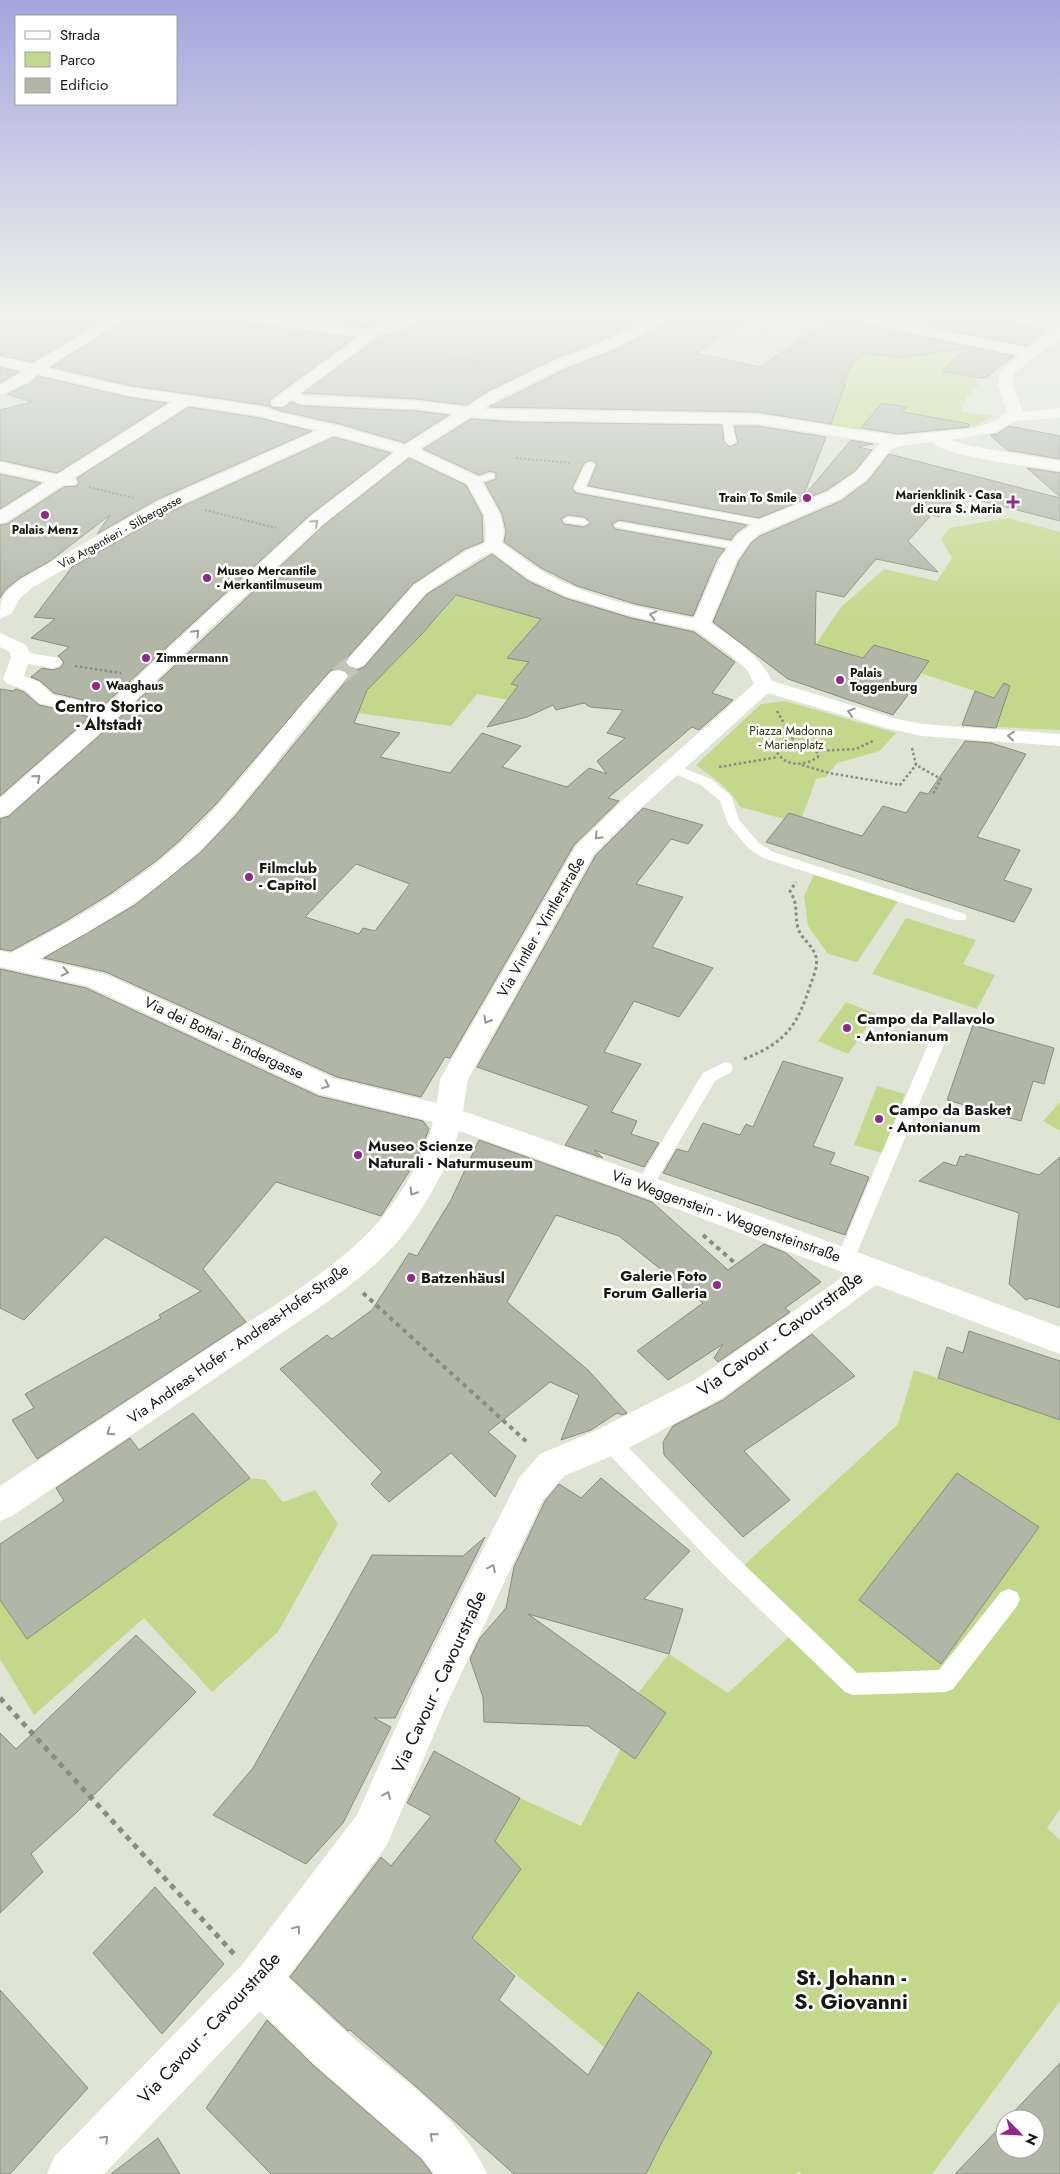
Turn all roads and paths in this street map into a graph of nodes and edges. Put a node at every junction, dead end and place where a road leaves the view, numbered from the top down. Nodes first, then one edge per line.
1 (154, 421) edge
2 (298, 421) edge
3 (453, 421) edge
4 (727, 421) edge
5 (773, 421) edge
6 (1003, 421) edge
7 (334, 429) junction
8 (933, 438) junction
9 (898, 441) junction
10 (731, 442) dead end
11 (406, 450) junction
12 (516, 458) dead end
13 (590, 465) joint
14 (1060, 466) edge
15 (0, 467) edge
16 (491, 476) dead end
17 (65, 481) junction
18 (474, 481) junction
19 (164, 506) junction
20 (210, 512) dead end
21 (0, 518) edge
22 (568, 520) dead end
23 (584, 522) dead end
24 (766, 524) junction
25 (619, 525) dead end
26 (277, 528) dead end
27 (494, 545) junction
28 (736, 546) junction
29 (9, 580) dead end
30 (27, 583) junction
31 (0, 613) edge
32 (701, 625) junction
33 (0, 639) edge
34 (21, 657) junction
35 (52, 662) joint
36 (356, 662) tunnel mouth
37 (125, 674) dead end
38 (338, 676) tunnel mouth
39 (7, 679) edge
40 (764, 685) junction
41 (110, 714) junction
42 (903, 726) junction
43 (1060, 740) edge
44 (817, 751) junction
45 (778, 757) junction
46 (802, 764) junction
47 (916, 765) junction
48 (674, 768) junction
49 (933, 794) dead end
50 (0, 810) edge
51 (805, 866) junction
52 (960, 917) dead end
53 (7, 960) edge
54 (940, 1035) dead end
55 (725, 1068) joint
56 (448, 1116) junction
57 (644, 1186) junction
58 (857, 1264) junction
59 (343, 1274) junction
60 (1060, 1341) edge
61 (609, 1441) junction
62 (552, 1465) junction
63 (0, 1505) edge
64 (1009, 1599) dead end
65 (0, 1698) edge
66 (259, 1980) junction
67 (71, 2174) edge
68 (463, 2174) edge

1 - 17 street
2 - 7 street
3 - 11 street
4 - 10 lane
5 - 9 street
6 - 8 street
7 - 11 street
7 - 19 street, Via Argentieri - Silbergasse
8 - 9 street
8 - 14 street
9 - 24 street
11 - 18 street
41 -> 11 street
12 - 13 path
13 - 24 lane
15 - 17 street
16 - 18 lane
17 - 19 path
17 - 21 street
18 - 27 street
19 - 30 street, Via Argentieri - Silbergasse
20 - 26 path
22 - 23 lane
24 - 28 street
25 - 28 lane
32 -> 27 street
27 - 36 street
28 - 32 street
29 - 30 street
30 - 31 street, Via Argentieri - Silbergasse
32 - 40 street
33 - 34 street
34 - 35 street
34 - 39 street
35 - 37 path
38 - 53 street
39 - 41 street
42 -> 40 street
40 - 48 street, Via Vintler - Vintlerstraße
50 -> 41 street
43 -> 42 street
42 - 44 path
42 - 47 path
44 - 45 path
44 - 46 path
45 - 46 path
45 - 48 path
46 - 47 path
47 - 49 path
48 - 51 lane
48 -> 56 street, Via Vintler - Vintlerstraße
51 - 52 lane
51 - 55 path
53 -> 56 street, Via dei Bottai - Bindergasse
54 - 58 lane
55 - 57 lane
56 - 57 street, Via Weggenstein - Weggensteinstraße
56 -> 59 street, Via Andreas Hofer - Andreas-Hofer-Straße
57 - 58 street, Via Weggenstein - Weggensteinstraße
58 - 60 street, Via Weggenstein - Weggensteinstraße
58 - 61 street, Via Cavour - Cavourstraße
59 - 62 path
59 -> 63 street, Via Andreas Hofer - Andreas-Hofer-Straße
61 - 62 street, Via Cavour - Cavourstraße
61 - 64 lane
66 -> 62 street, Via Cavour - Cavourstraße
65 - 66 path
67 -> 66 street, Via Cavour - Cavourstraße
68 -> 66 street

